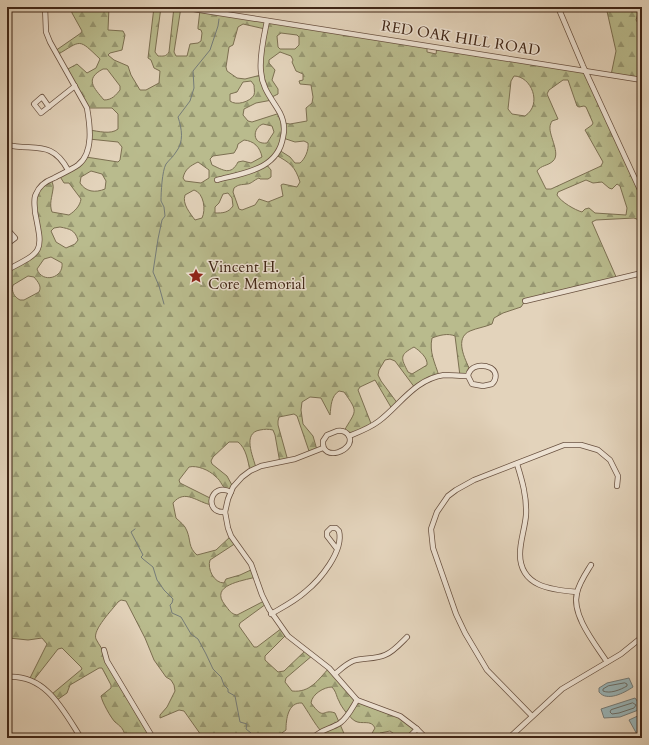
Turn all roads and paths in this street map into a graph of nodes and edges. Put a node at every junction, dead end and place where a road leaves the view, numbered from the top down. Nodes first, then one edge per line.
1 (45, 7) edge
2 (180, 7) edge
3 (558, 7) edge
4 (267, 21) junction
5 (585, 70) junction
6 (642, 80) edge
7 (75, 86) junction
8 (49, 107) dead end
9 (7, 145) edge
10 (68, 170) junction
11 (217, 180) dead end
12 (642, 194) edge
13 (7, 229) edge
14 (7, 244) edge
15 (7, 270) edge
16 (642, 273) edge
17 (525, 301) dead end
18 (468, 376) junction
19 (349, 436) junction
20 (324, 448) junction
21 (517, 464) junction
22 (617, 486) dead end
23 (231, 492) junction
24 (226, 512) junction
25 (337, 549) dead end
26 (591, 565) dead end
27 (577, 592) junction
28 (271, 614) junction
29 (407, 637) dead end
30 (642, 637) edge
31 (104, 650) dead end
32 (607, 662) junction
33 (335, 674) junction
34 (7, 677) edge
35 (357, 700) junction
36 (532, 716) junction
37 (417, 729) junction
38 (81, 738) edge
39 (153, 738) edge
40 (313, 738) edge
41 (408, 738) edge
42 (425, 738) edge
43 (509, 738) edge

1 - 7 street
2 - 4 street, RED OAK HILL ROAD
3 - 5 street
4 - 5 street, RED OAK HILL ROAD
4 - 11 street
5 - 6 street, RED OAK HILL ROAD
5 - 12 street
7 - 8 street
7 - 10 street
9 - 10 street
10 - 15 street
13 - 14 street
16 - 17 street
18 - 18 street
18 - 19 street
19 - 20 street
19 - 20 street
20 - 23 street
21 - 22 street
21 - 27 street
21 - 36 street
23 - 24 street
23 - 24 street
24 - 28 street
25 - 28 street
26 - 27 street
27 - 32 street
28 - 33 street
29 - 33 street
30 - 32 street
31 - 39 street
32 - 36 street
33 - 35 street
34 - 38 street
35 - 37 street
35 - 40 street
36 - 43 street
37 - 41 street
37 - 42 street

